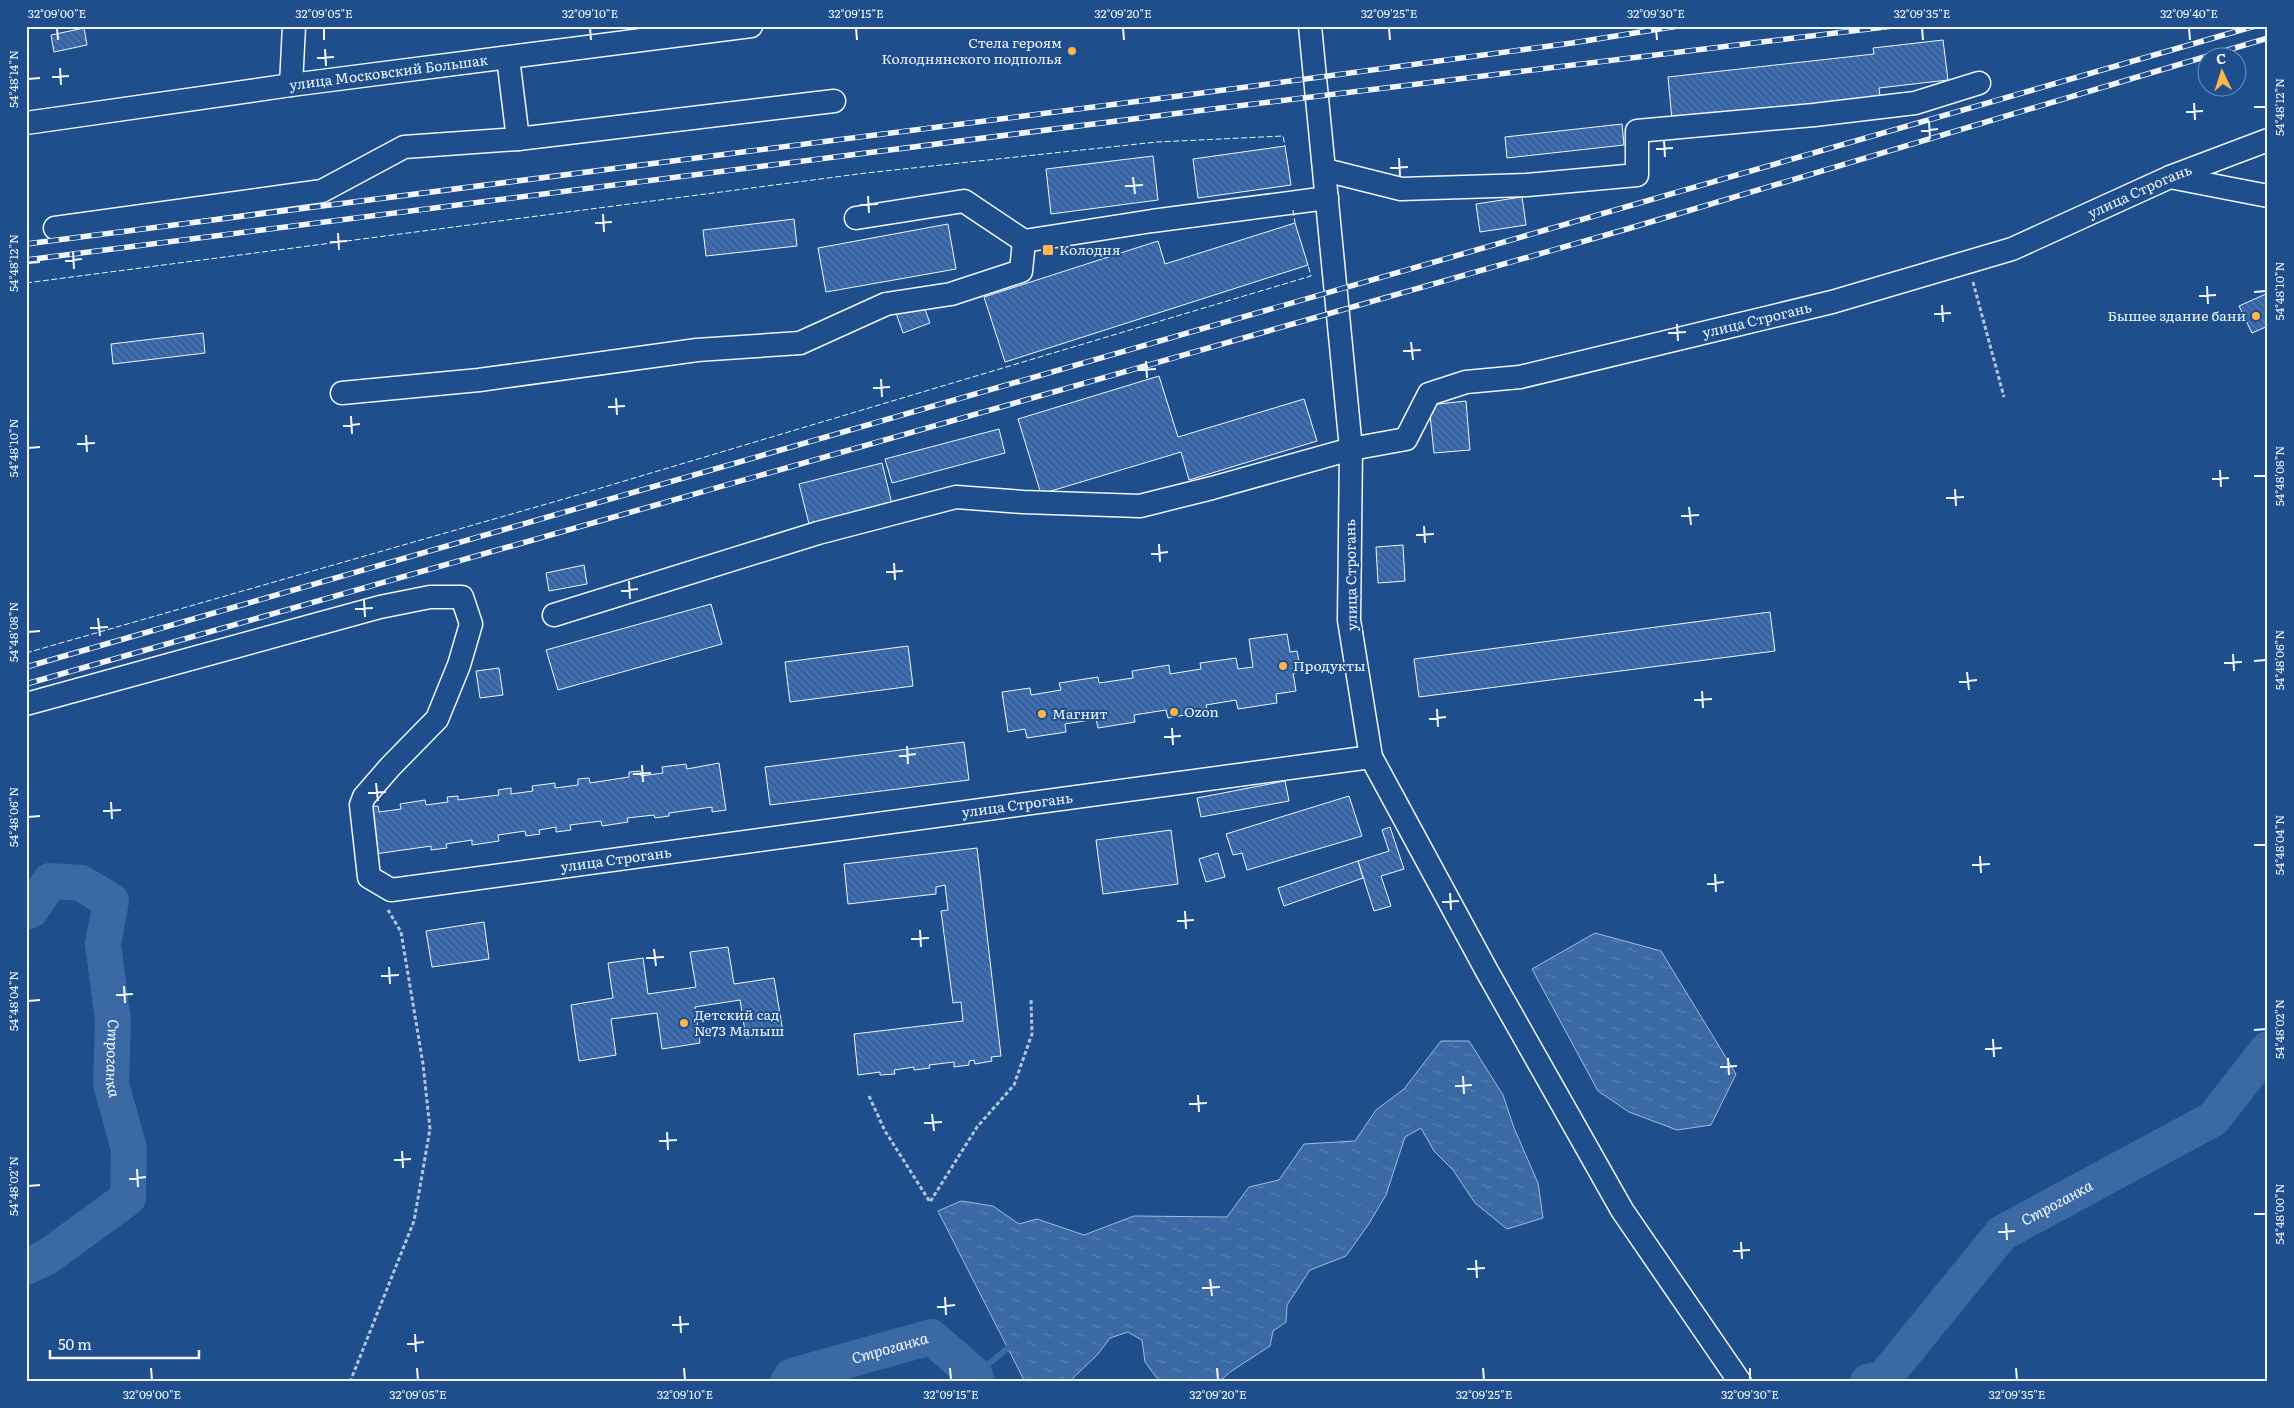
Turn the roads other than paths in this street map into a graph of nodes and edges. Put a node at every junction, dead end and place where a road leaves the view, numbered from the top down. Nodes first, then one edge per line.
1 (294, 26) edge
2 (751, 26) edge
3 (1310, 26) edge
4 (508, 58) junction
5 (1979, 83) dead end
6 (291, 85) junction
7 (834, 101) dead end
8 (26, 123) edge
9 (518, 139) junction
10 (2268, 140) edge
11 (1325, 170) junction
12 (2170, 177) junction
13 (2268, 196) edge
14 (1327, 198) junction
15 (856, 218) dead end
16 (55, 228) dead end
17 (1024, 241) junction
18 (342, 393) dead end
19 (1351, 449) junction
20 (554, 615) dead end
21 (26, 704) edge
22 (1371, 757) junction
23 (1740, 1382) edge

1 - 6 street
2 - 4 street, улица Московский Большак
3 - 11 street
4 - 6 street, улица Московский Большак
4 - 9 street
5 - 11 street
6 - 8 street, улица Московский Большак
7 - 9 street
9 - 16 street
10 - 12 street, улица Строгань
11 - 14 street
12 - 13 street
12 - 19 street, улица Строгань
14 - 17 street
14 - 19 street
15 - 17 street
17 - 18 street
19 - 20 street
19 - 22 street, улица Строгань
21 - 22 street, улица Строгань
22 - 23 street

